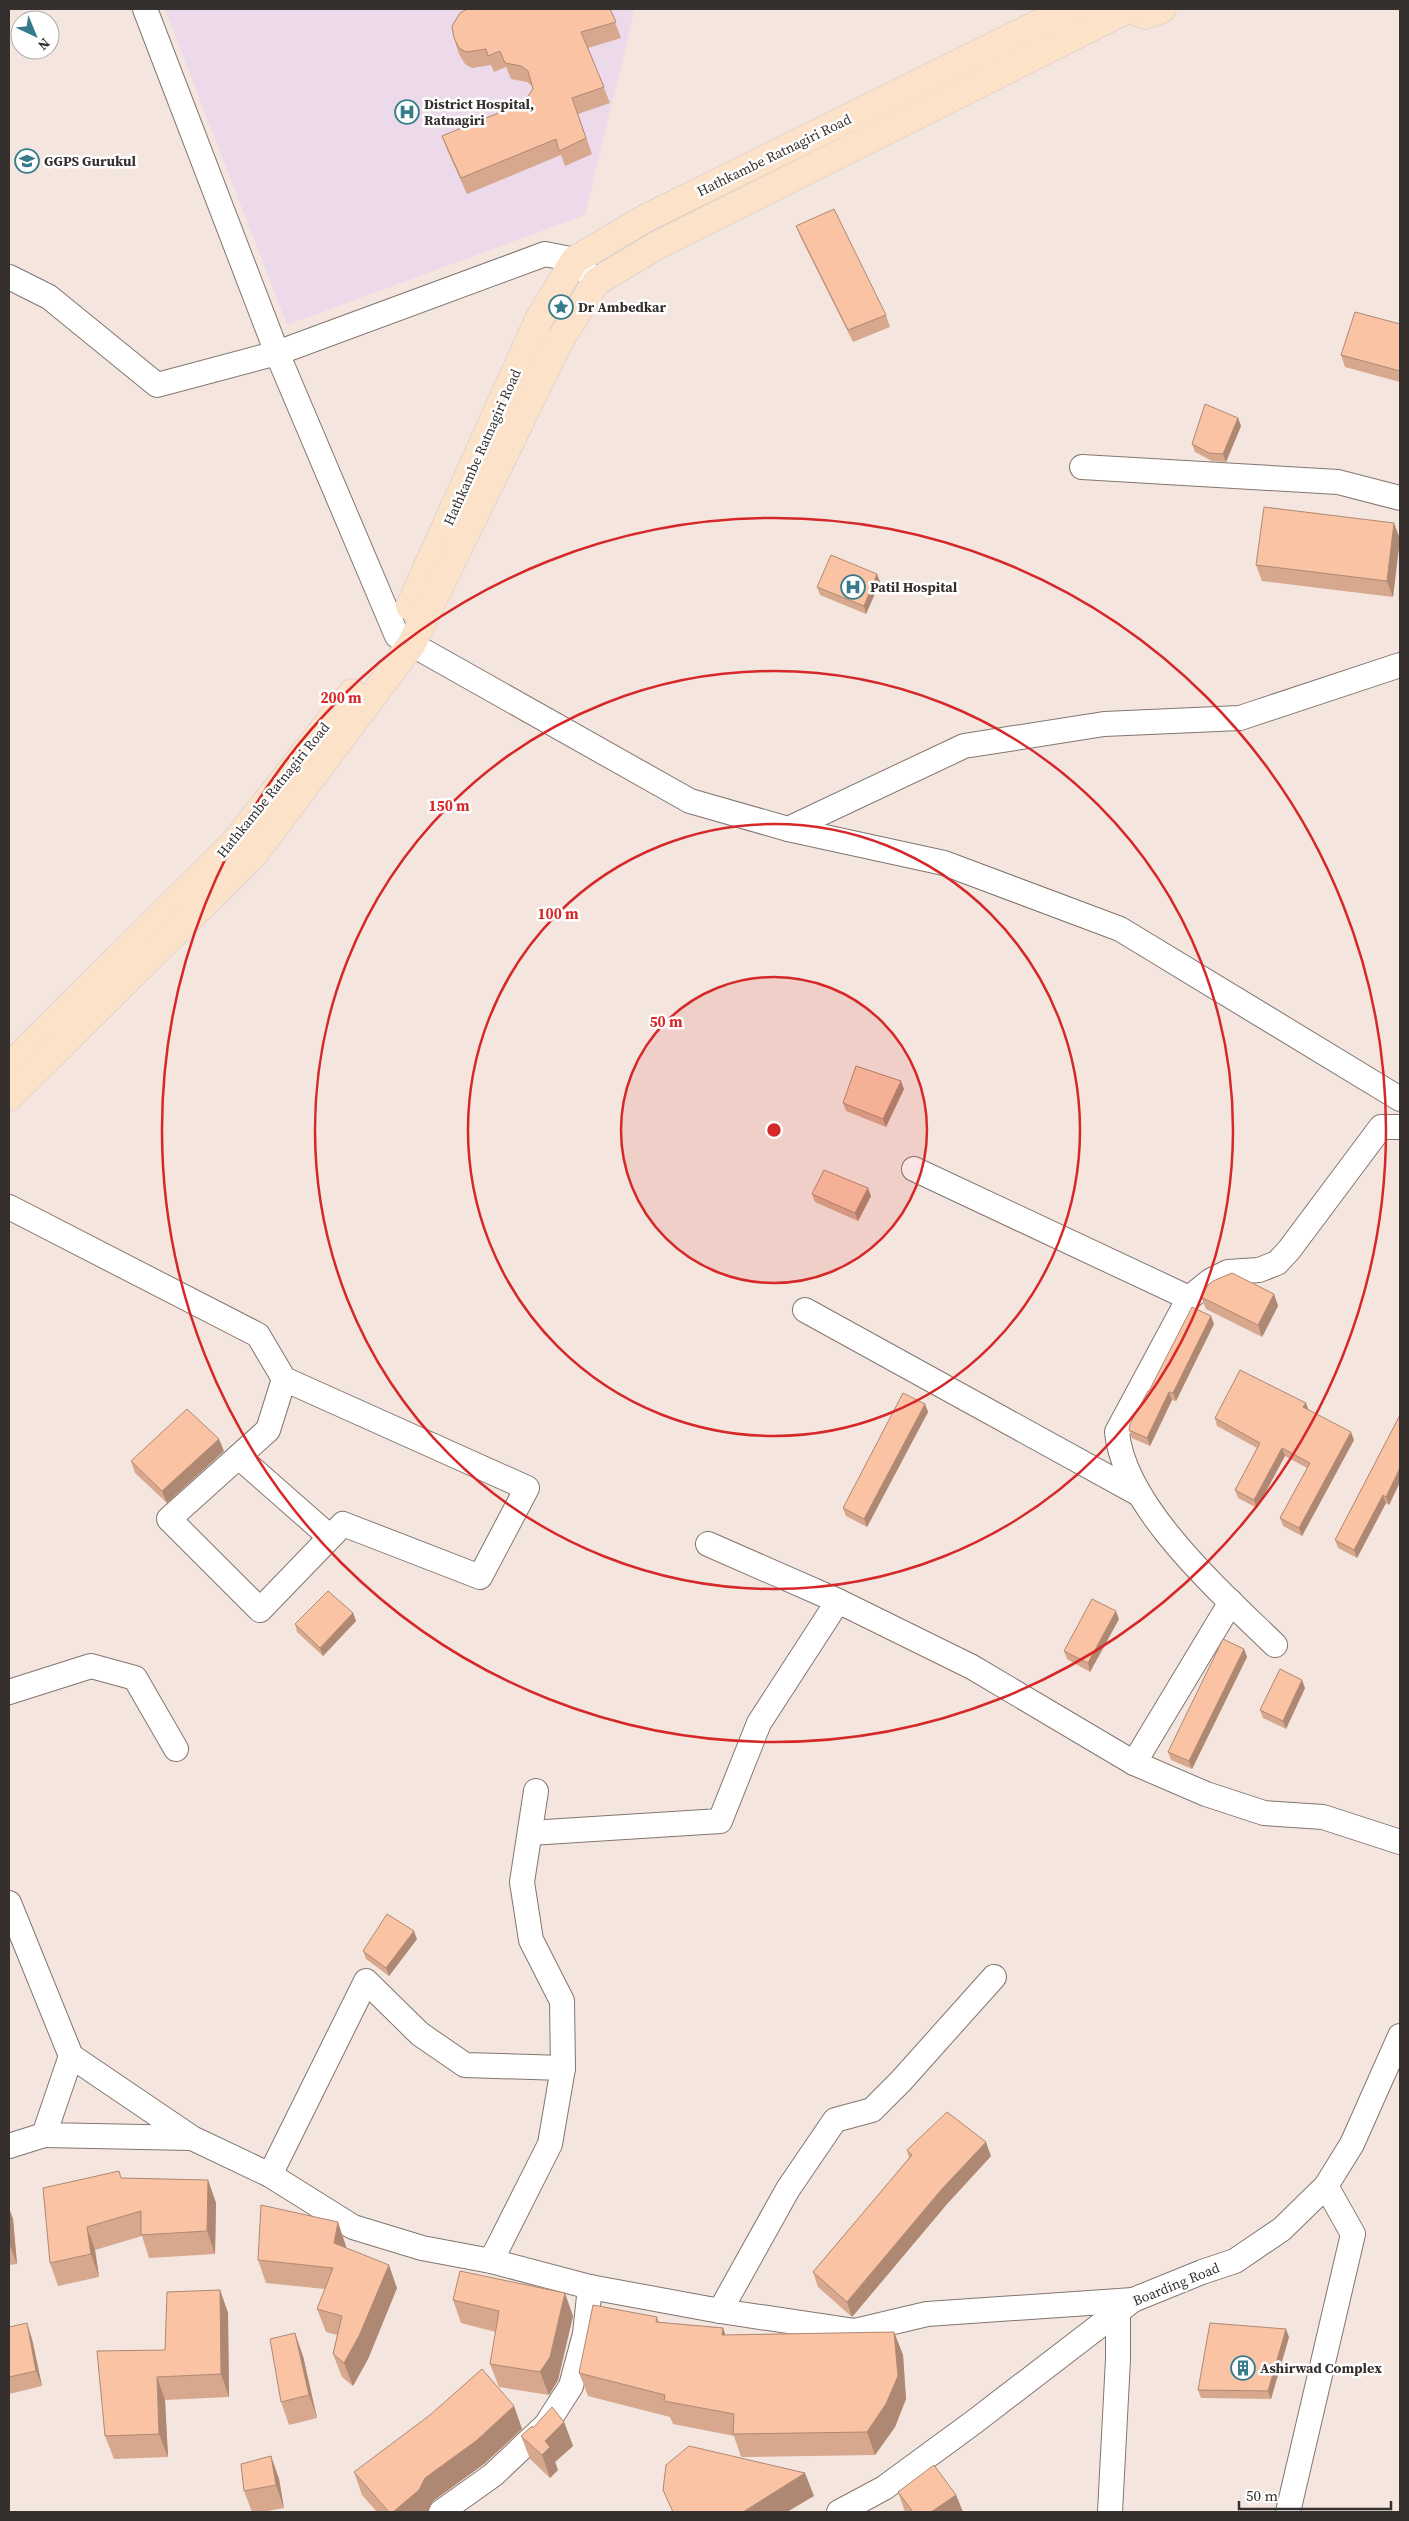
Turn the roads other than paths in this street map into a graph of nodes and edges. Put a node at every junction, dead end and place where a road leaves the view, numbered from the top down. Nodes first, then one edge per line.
1 (145, 9) edge
2 (1095, 9) edge
3 (1128, 9) edge
4 (1162, 9) edge
5 (575, 260) junction
6 (9, 277) edge
7 (596, 282) junction
8 (277, 353) junction
9 (1082, 467) dead end
10 (1400, 498) edge
11 (404, 641) junction
12 (1400, 666) edge
13 (788, 829) junction
14 (9, 1068) edge
15 (9, 1097) edge
16 (1400, 1099) edge
17 (1400, 1127) edge
18 (914, 1170) dead end
19 (9, 1207) edge
20 (1189, 1298) junction
21 (805, 1310) dead end
22 (284, 1379) junction
23 (239, 1457) junction
24 (1139, 1494) junction
25 (330, 1538) junction
26 (708, 1544) dead end
27 (838, 1601) junction
28 (1231, 1602) junction
29 (1275, 1645) dead end
30 (9, 1692) edge
31 (176, 1749) dead end
32 (1134, 1763) junction
33 (536, 1791) dead end
34 (530, 1834) junction
35 (1400, 1842) edge
36 (9, 1903) edge
37 (994, 1977) dead end
38 (1400, 2036) edge
39 (71, 2056) junction
40 (562, 2068) junction
41 (44, 2135) junction
42 (192, 2138) junction
43 (9, 2146) edge
44 (270, 2175) junction
45 (1326, 2186) junction
46 (491, 2261) junction
47 (590, 2287) junction
48 (1126, 2305) junction
49 (720, 2311) junction
50 (1094, 2328) junction
51 (1118, 2359) junction
52 (441, 2512) edge
53 (839, 2512) edge
54 (1110, 2512) edge
55 (1288, 2512) edge

1 - 8 street
2 - 5 main road, Hathkambe Ratnagiri Road
3 - 4 main road
3 - 7 main road
5 - 7 street
5 - 8 street
5 - 11 main road, Hathkambe Ratnagiri Road
6 - 8 street
7 - 11 main road
8 - 11 street
9 - 10 street
11 - 13 street
11 - 14 main road, Hathkambe Ratnagiri Road
11 - 15 main road
12 - 13 street
13 - 16 street
17 - 20 street
18 - 20 street
19 - 22 street
20 - 24 street
21 - 24 street
22 - 23 street
22 - 25 street
23 - 25 street
23 - 25 street
24 - 28 street
26 - 27 street
27 - 32 street
27 - 34 street
28 - 29 street
28 - 32 street
30 - 31 street
32 - 35 street
33 - 34 street
34 - 40 street
36 - 39 street
37 - 49 street
38 - 45 street, Boarding Road
39 - 41 street
39 - 42 street
40 - 44 street
40 - 46 street
41 - 42 street
41 - 43 street
42 - 44 street
44 - 46 street
45 - 48 street, Boarding Road
45 - 55 street
46 - 47 street
47 - 49 street
47 - 52 street
48 - 49 street
48 - 50 street, Boarding Road
48 - 51 street
50 - 51 street
50 - 53 street, Boarding Road
51 - 54 street

